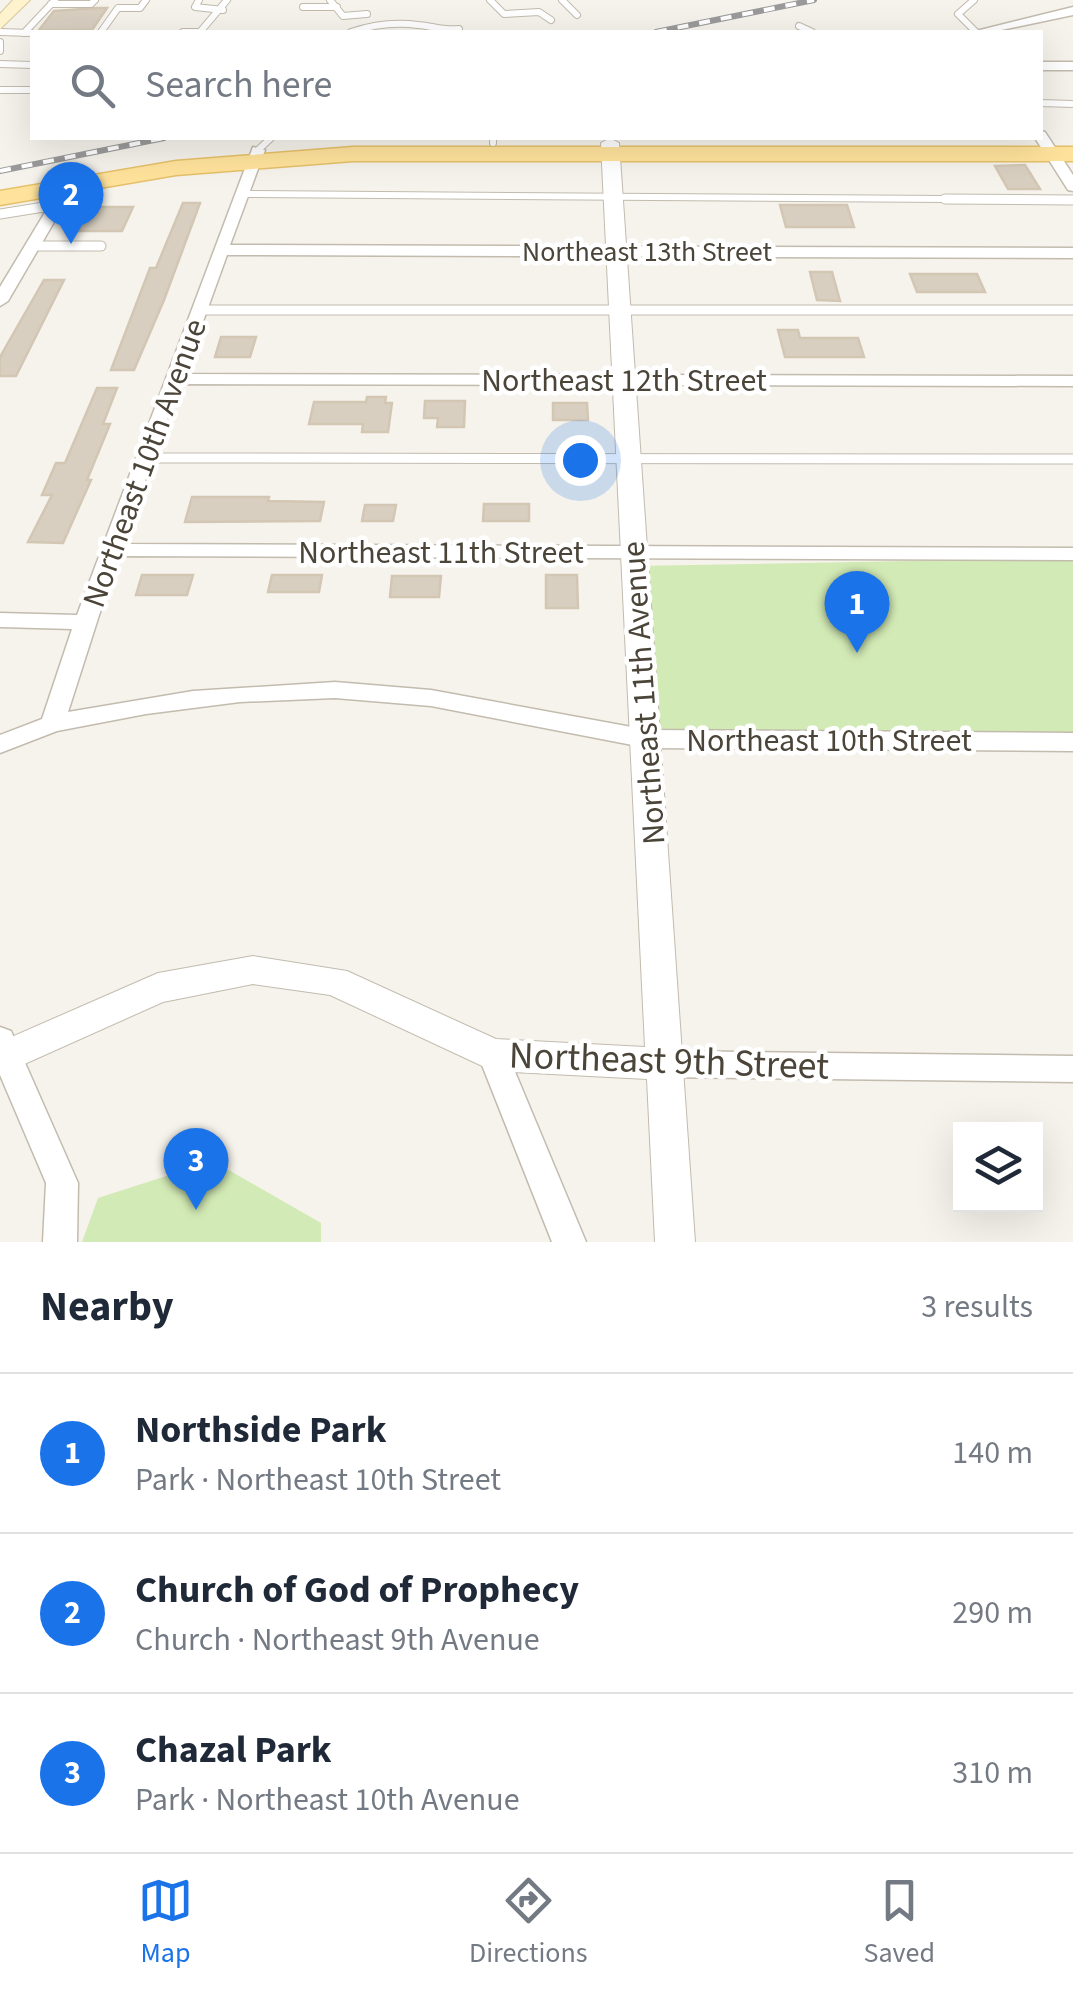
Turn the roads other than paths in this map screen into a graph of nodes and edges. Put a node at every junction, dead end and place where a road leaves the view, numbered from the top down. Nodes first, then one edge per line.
1 (22, 0) edge
2 (95, 0) edge
3 (146, 0) edge
4 (199, 0) edge
5 (227, 0) edge
6 (330, 0) edge
7 (360, 0) edge
8 (490, 0) edge
9 (562, 0) edge
10 (974, 0) edge
11 (53, 2) edge
12 (337, 7) junction
13 (302, 8) dead end
14 (223, 10) junction
15 (1073, 11) edge
16 (367, 14) junction
17 (578, 14) dead end
18 (551, 20) dead end
19 (371, 23) junction
20 (0, 24) edge
21 (799, 26) dead end
22 (30, 30) edge
23 (102, 30) edge
24 (202, 30) edge
25 (355, 30) edge
26 (440, 30) edge
27 (808, 30) edge
28 (975, 30) edge
29 (986, 30) edge
30 (0, 32) edge
31 (28, 33) edge
32 (0, 42) edge
33 (0, 50) edge
34 (0, 64) edge
35 (30, 64) edge
36 (1043, 66) edge
37 (1073, 66) edge
38 (0, 90) edge
39 (30, 90) edge
40 (1043, 104) edge
41 (1073, 104) edge
42 (493, 140) edge
43 (611, 145) edge
44 (1057, 146) edge
45 (261, 149) edge
46 (1073, 187) edge
47 (0, 188) edge
48 (67, 188) junction
49 (242, 194) junction
50 (612, 196) junction
51 (0, 198) edge
52 (1073, 200) edge
53 (0, 214) edge
54 (32, 246) junction
55 (100, 246) dead end
56 (222, 250) junction
57 (614, 250) junction
58 (1073, 252) edge
59 (0, 301) edge
60 (200, 310) junction
61 (618, 310) junction
62 (1073, 310) edge
63 (175, 379) junction
64 (623, 380) junction
65 (1073, 381) edge
66 (144, 458) junction
67 (628, 459) junction
68 (1073, 459) edge
69 (109, 550) junction
70 (634, 554) junction
71 (1073, 554) edge
72 (0, 620) edge
73 (85, 622) junction
74 (52, 724) junction
75 (648, 739) junction
76 (1073, 742) edge
77 (0, 744) edge
78 (3, 1052) edge
79 (493, 1055) junction
80 (665, 1064) junction
81 (1073, 1069) edge
82 (60, 1242) edge
83 (569, 1242) edge
84 (675, 1242) edge

1 - 20 main road
2 - 11 lane
3 - 23 lane
4 - 14 lane
5 - 14 lane
6 - 12 lane
7 - 16 lane
8 - 18 lane
9 - 17 lane
10 - 28 lane
11 - 22 lane
12 - 13 lane
12 - 16 lane
14 - 24 lane
15 - 29 street
16 - 19 lane
19 - 25 lane
19 - 26 lane
21 - 27 lane
30 - 31 lane
32 - 33 lane
34 - 35 lane
36 - 37 street
38 - 39 lane
40 - 41 lane
42 - 43 main road
42 - 45 main road
43 - 44 main road
43 - 45 main road
43 - 50 street, Northeast 11th Avenue
44 - 46 street
45 - 48 main road
45 - 49 street, Northeast 10th Avenue
47 - 48 main road
48 - 51 main road
48 - 53 lane
48 - 54 street
49 - 50 lane
49 - 56 street, Northeast 10th Avenue
50 - 52 lane
50 - 57 street, Northeast 11th Avenue
54 - 55 lane
54 - 59 street
56 - 57 street, Northeast 13th Street
56 - 60 street, Northeast 10th Avenue
57 - 58 street, Northeast 13th Street
57 - 61 street, Northeast 11th Avenue
60 - 61 lane
60 - 63 street, Northeast 10th Avenue
61 - 62 lane
61 - 64 street, Northeast 11th Avenue
63 - 64 street, Northeast 12th Street
63 - 66 street, Northeast 10th Avenue
64 - 65 street, Northeast 12th Street
64 - 67 street, Northeast 11th Avenue
66 - 67 lane
66 - 69 street, Northeast 10th Avenue
67 - 68 lane
67 - 70 street, Northeast 11th Avenue
69 - 70 street, Northeast 11th Street
69 - 73 street, Northeast 10th Avenue
70 - 71 street, Northeast 11th Street
70 - 75 street, Northeast 11th Avenue
72 - 73 street
73 - 74 street, Northeast 10th Avenue
74 - 75 street, Northeast 10th Street
74 - 77 street
75 - 76 street, Northeast 10th Street
75 - 80 street, Northeast 11th Avenue
78 - 79 street, Northeast 9th Street
78 - 82 street
79 - 80 street, Northeast 9th Street
79 - 83 street
80 - 81 street, Northeast 9th Street
80 - 84 street, Northeast 11th Avenue

